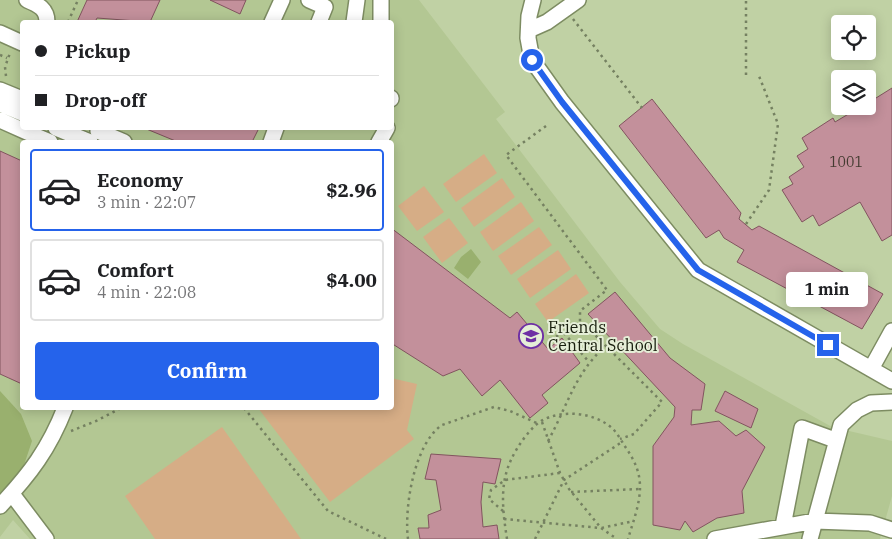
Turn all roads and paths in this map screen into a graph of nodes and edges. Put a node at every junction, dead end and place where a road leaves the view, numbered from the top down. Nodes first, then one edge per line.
1 (27, 0) edge
2 (78, 0) edge
3 (282, 0) edge
4 (309, 0) edge
5 (357, 0) edge
6 (381, 0) edge
7 (533, 0) edge
8 (746, 0) edge
9 (572, 4) edge
10 (47, 20) edge
11 (69, 20) edge
12 (273, 20) edge
13 (320, 20) edge
14 (354, 20) edge
15 (381, 20) edge
16 (528, 30) junction
17 (0, 33) edge
18 (20, 42) edge
19 (0, 55) edge
20 (7, 58) junction
21 (746, 75) dead end
22 (6, 76) dead end
23 (759, 76) dead end
24 (0, 90) edge
25 (20, 98) edge
26 (0, 104) edge
27 (642, 108) dead end
28 (20, 112) edge
29 (0, 120) edge
30 (546, 126) dead end
31 (20, 129) edge
32 (22, 130) edge
33 (64, 130) edge
34 (94, 137) edge
35 (39, 138) edge
36 (112, 140) edge
37 (746, 224) dead end
38 (580, 328) junction
39 (892, 331) edge
40 (564, 333) junction
41 (550, 340) dead end
42 (604, 347) junction
43 (589, 362) junction
44 (871, 369) junction
45 (892, 381) edge
46 (892, 402) edge
47 (64, 410) edge
48 (117, 410) edge
49 (246, 410) edge
50 (563, 414) junction
51 (540, 423) junction
52 (53, 438) junction
53 (835, 440) junction
54 (548, 441) junction
55 (621, 441) junction
56 (560, 474) junction
57 (505, 480) junction
58 (564, 480) junction
59 (640, 488) junction
60 (572, 492) junction
61 (12, 494) junction
62 (0, 506) edge
63 (503, 512) junction
64 (504, 520) junction
65 (815, 520) junction
66 (634, 521) junction
67 (544, 523) junction
68 (783, 526) junction
69 (601, 528) junction
70 (892, 530) edge
71 (46, 539) edge
72 (386, 539) edge
73 (408, 539) edge
74 (507, 539) edge
75 (535, 539) edge
76 (617, 539) edge
77 (628, 539) edge
78 (715, 539) edge
79 (810, 539) edge

1 - 10 lane
2 - 11 path
3 - 12 lane
4 - 13 lane
5 - 14 lane
6 - 15 lane
7 - 16 lane
8 - 21 path
9 - 16 lane
9 - 27 path
16 - 44 lane
17 - 18 lane
18 - 20 path
19 - 20 path
20 - 22 path
23 - 37 path
24 - 25 lane
26 - 28 lane
29 - 31 lane
30 - 38 path
32 - 35 lane
33 - 34 lane
34 - 36 lane
38 - 40 path
38 - 42 path
39 - 44 lane
40 - 41 path
40 - 43 path
42 - 43 path
42 - 55 path
43 - 50 path
44 - 45 lane
46 - 53 lane
47 - 52 lane
48 - 52 path
49 - 72 path
50 - 51 path
50 - 54 path
50 - 55 path
51 - 54 path
51 - 57 path
51 - 73 path
52 - 61 lane
53 - 65 lane
53 - 68 lane
54 - 56 path
55 - 58 path
55 - 59 path
56 - 57 path
56 - 58 path
57 - 63 path
57 - 63 path
58 - 60 path
58 - 67 path
59 - 60 path
59 - 66 path
60 - 69 path
61 - 62 lane
61 - 71 lane
63 - 64 path
64 - 67 path
64 - 74 path
65 - 68 lane
65 - 70 lane
65 - 79 lane
66 - 69 path
66 - 77 path
67 - 69 path
67 - 75 path
68 - 78 lane
69 - 76 path

